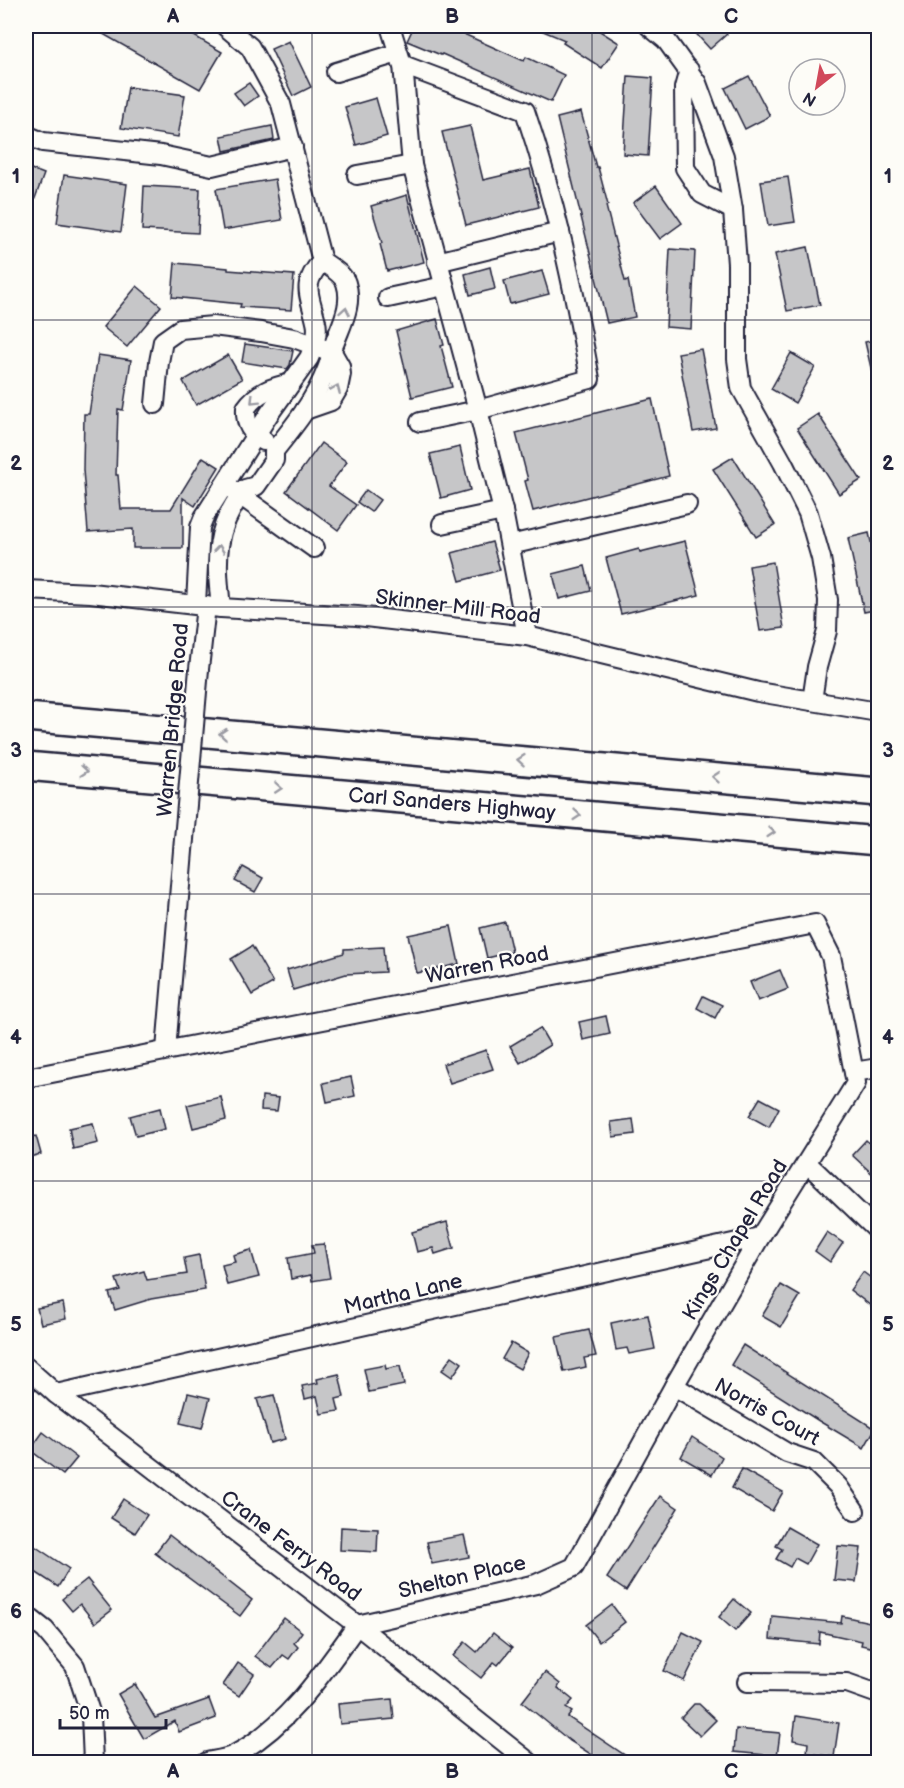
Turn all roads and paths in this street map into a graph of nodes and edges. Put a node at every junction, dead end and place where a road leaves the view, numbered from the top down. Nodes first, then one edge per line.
1 (225, 26) edge
2 (390, 26) edge
3 (649, 26) edge
4 (400, 59) junction
5 (689, 70) junction
6 (336, 72) dead end
7 (26, 135) edge
8 (293, 147) junction
9 (412, 165) junction
10 (357, 176) dead end
11 (733, 210) junction
12 (560, 232) junction
13 (322, 261) junction
14 (437, 262) junction
15 (444, 286) junction
16 (388, 298) dead end
17 (323, 349) junction
18 (155, 404) dead end
19 (478, 410) junction
20 (420, 422) dead end
21 (255, 435) junction
22 (275, 450) junction
23 (224, 483) junction
24 (242, 492) junction
25 (687, 504) dead end
26 (503, 511) junction
27 (442, 524) dead end
28 (510, 545) junction
29 (314, 548) dead end
30 (26, 590) edge
31 (208, 606) junction
32 (527, 636) junction
33 (812, 701) junction
34 (879, 712) edge
35 (26, 717) edge
36 (26, 766) edge
37 (879, 792) edge
38 (879, 841) edge
39 (815, 924) joint
40 (166, 1050) junction
41 (879, 1068) edge
42 (854, 1072) junction
43 (26, 1078) edge
44 (808, 1164) junction
45 (879, 1231) edge
46 (760, 1237) junction
47 (26, 1367) edge
48 (674, 1386) junction
49 (56, 1394) junction
50 (855, 1511) dead end
51 (574, 1567) joint
52 (26, 1615) edge
53 (357, 1625) junction
54 (747, 1682) dead end
55 (879, 1694) edge
56 (93, 1762) edge
57 (207, 1762) edge
58 (529, 1762) edge

1 - 8 street
2 - 4 street
3 - 5 street
4 - 6 street
4 - 9 street
4 - 12 street
5 - 11 street
5 - 11 street
7 - 8 street
8 - 13 street
9 - 10 street
9 - 14 street
11 - 33 street
12 - 14 street
12 - 19 street
13 - 17 street
17 -> 13 street
14 - 15 street
15 - 16 street
15 - 19 street
17 - 18 street
17 -> 21 street
22 -> 17 street
19 - 20 street
19 - 26 street
21 - 22 street
21 - 23 street
22 - 24 street
23 - 24 street
23 - 31 street
24 - 29 street
31 -> 24 street
25 - 28 street
26 - 27 street
26 - 28 street
28 - 32 street
30 - 31 street, Skinner Mill Road
31 - 32 street, Skinner Mill Road
31 - 40 street, Warren Bridge Road, bridge
32 - 33 street, Skinner Mill Road
33 - 34 street, Skinner Mill Road
37 -> 35 highway
36 -> 38 highway, Carl Sanders Highway
39 - 40 street, Warren Road
39 - 42 street, Kings Chapel Road
40 - 43 street, Warren Road
41 - 42 street
42 - 44 street, Kings Chapel Road
44 - 45 street
44 - 46 street, Kings Chapel Road
46 - 48 street, Kings Chapel Road
46 - 49 street, Martha Lane
47 - 49 street, Crane Ferry Road
48 - 50 street, Norris Court
48 - 51 street, Kings Chapel Road
49 - 53 street, Crane Ferry Road
51 - 53 street, Shelton Place
52 - 56 street
53 - 57 street
53 - 58 street, Crane Ferry Road
54 - 55 street

